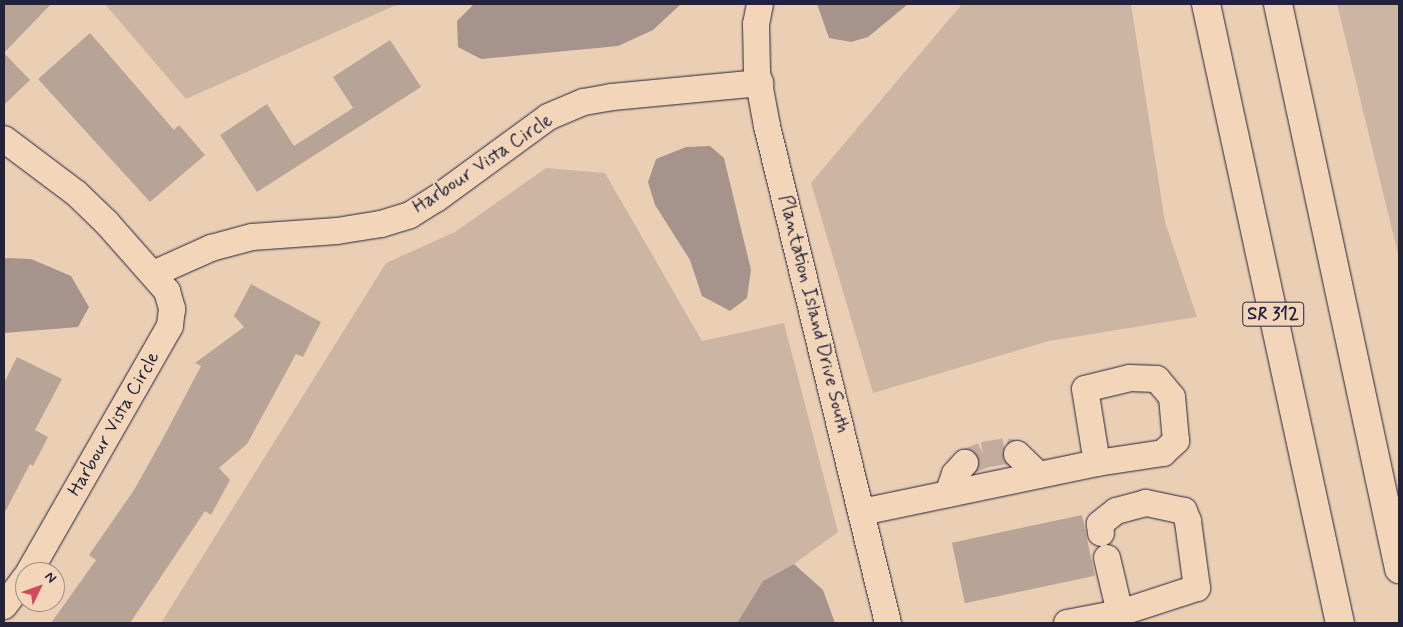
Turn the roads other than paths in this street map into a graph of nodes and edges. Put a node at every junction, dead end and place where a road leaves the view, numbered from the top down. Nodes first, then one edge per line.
1 (760, 4) edge
2 (1206, 4) edge
3 (1278, 4) edge
4 (760, 83) junction
5 (4, 140) edge
6 (153, 274) junction
7 (1017, 454) tunnel mouth
8 (966, 463) tunnel mouth
9 (1097, 463) dead end
10 (1039, 475) junction
11 (948, 494) junction
12 (862, 512) junction
13 (1101, 533) dead end
14 (1107, 558) dead end
15 (35, 562) edge
16 (1399, 569) edge
17 (15, 591) edge
18 (4, 606) edge
19 (1120, 613) junction
20 (888, 623) edge
21 (1067, 623) edge
22 (1340, 623) edge

1 - 4 street, Plantation Island Drive South
2 - 22 main road, SR 312
3 - 16 main road
4 - 6 street, Harbour Vista Circle
4 - 12 street, Plantation Island Drive South
5 - 6 street, Harbour Vista Circle
6 - 15 street, Harbour Vista Circle
7 - 10 street
8 - 11 street
9 - 10 street
10 - 11 street
11 - 12 street
12 - 20 street, Plantation Island Drive South
13 - 19 street
14 - 19 street
17 - 18 street
19 - 21 street

